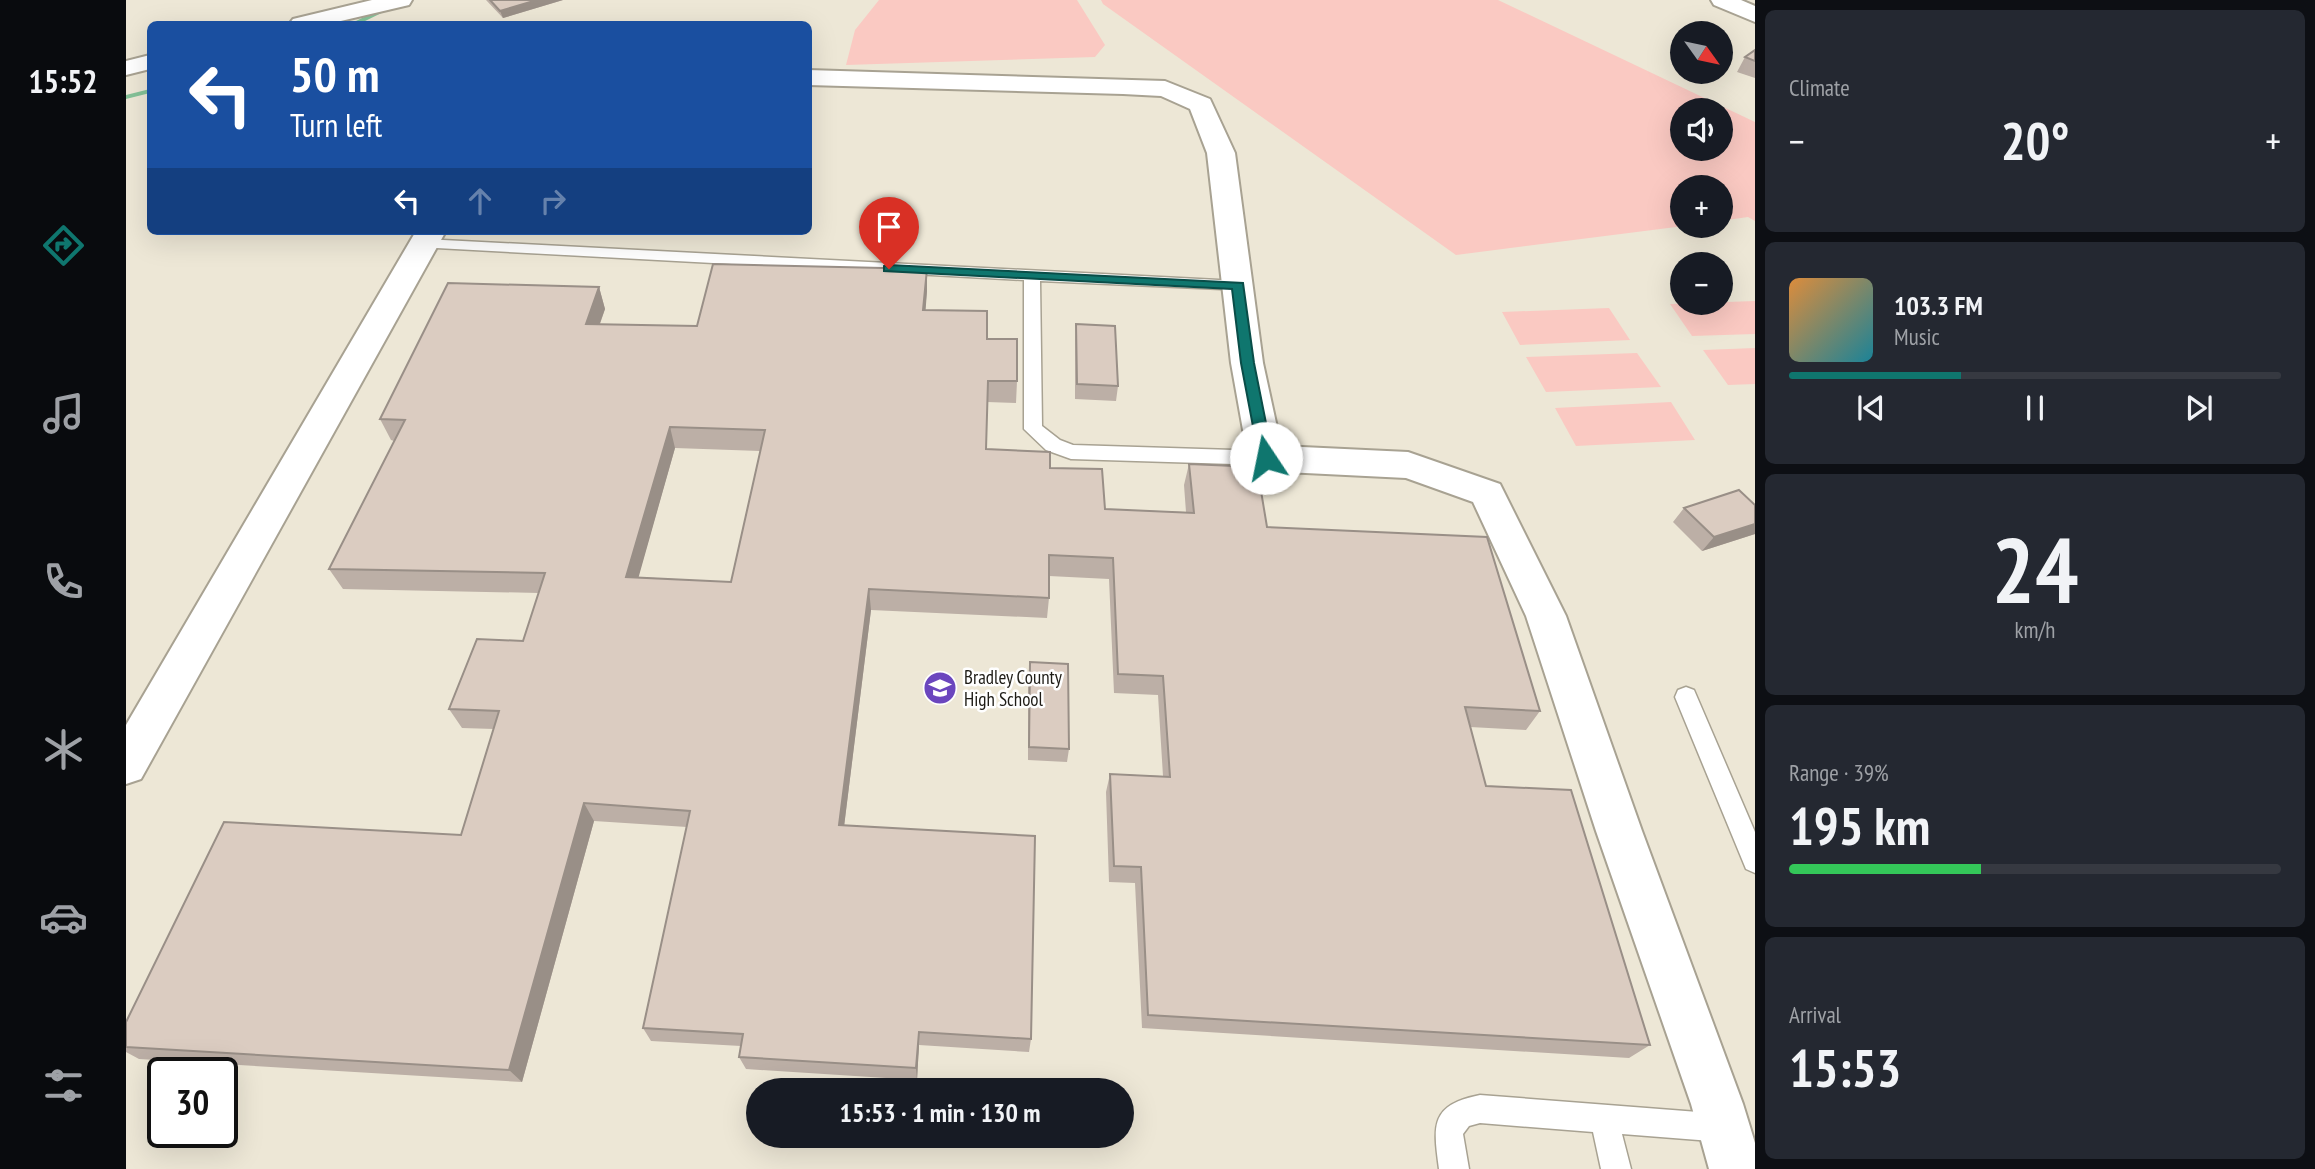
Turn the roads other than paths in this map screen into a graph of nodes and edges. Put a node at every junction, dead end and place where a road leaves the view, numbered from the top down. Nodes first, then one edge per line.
1 (401, 0) edge
2 (1721, 0) edge
3 (1755, 15) edge
4 (314, 21) edge
5 (147, 63) edge
6 (126, 68) edge
7 (812, 77) edge
8 (428, 238) edge
9 (1032, 276) junction
10 (1238, 286) junction
11 (1266, 458) junction
12 (1686, 697) dead end
13 (126, 765) edge
14 (1755, 860) edge
15 (1604, 1119) junction
16 (1724, 1128) junction
17 (1454, 1169) edge
18 (1616, 1169) edge
19 (1736, 1169) edge

1 - 4 street
2 - 3 street
5 - 6 street
7 - 10 street
8 - 9 lane
8 - 13 street
9 - 10 lane
9 - 11 lane
10 - 11 street
11 - 16 street
12 - 14 lane
15 - 16 lane
15 - 17 lane
15 - 18 lane
16 - 19 street

